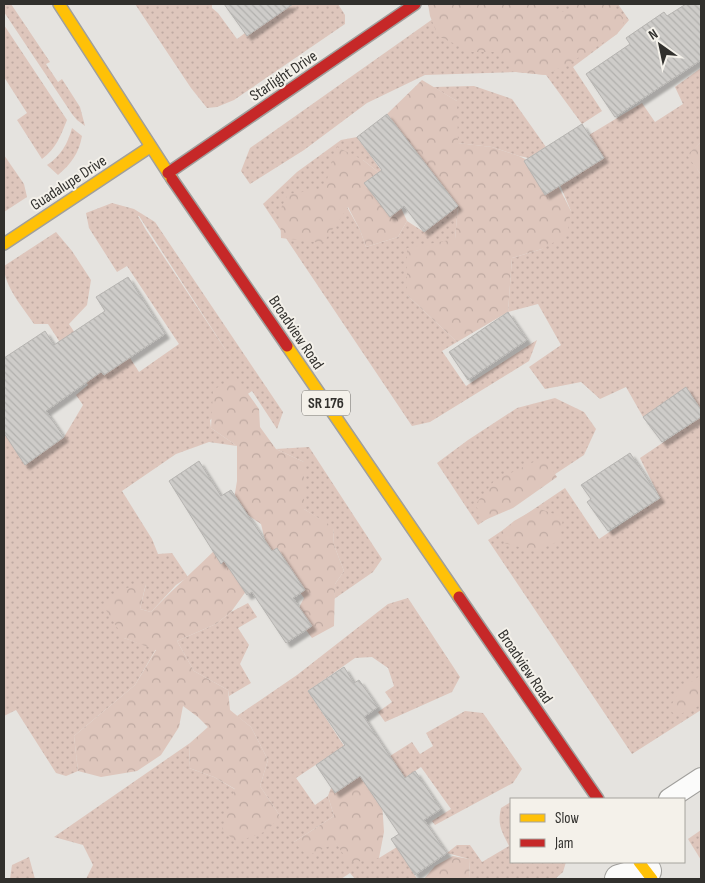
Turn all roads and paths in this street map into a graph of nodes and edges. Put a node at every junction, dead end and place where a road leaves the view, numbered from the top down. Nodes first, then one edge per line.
1 (59, 4) edge
2 (415, 4) edge
3 (150, 147) junction
4 (168, 173) junction
5 (4, 244) edge
6 (701, 778) edge
7 (597, 798) edge
8 (671, 798) edge
9 (645, 873) edge
10 (619, 879) edge

1 - 3 main road, Broadview Road / SR 176
2 - 4 main road, Starlight Drive
3 - 4 main road, Broadview Road / SR 176
3 - 5 main road, Guadalupe Drive
4 - 7 main road, Broadview Road / SR 176
6 - 8 lane
9 - 10 street

